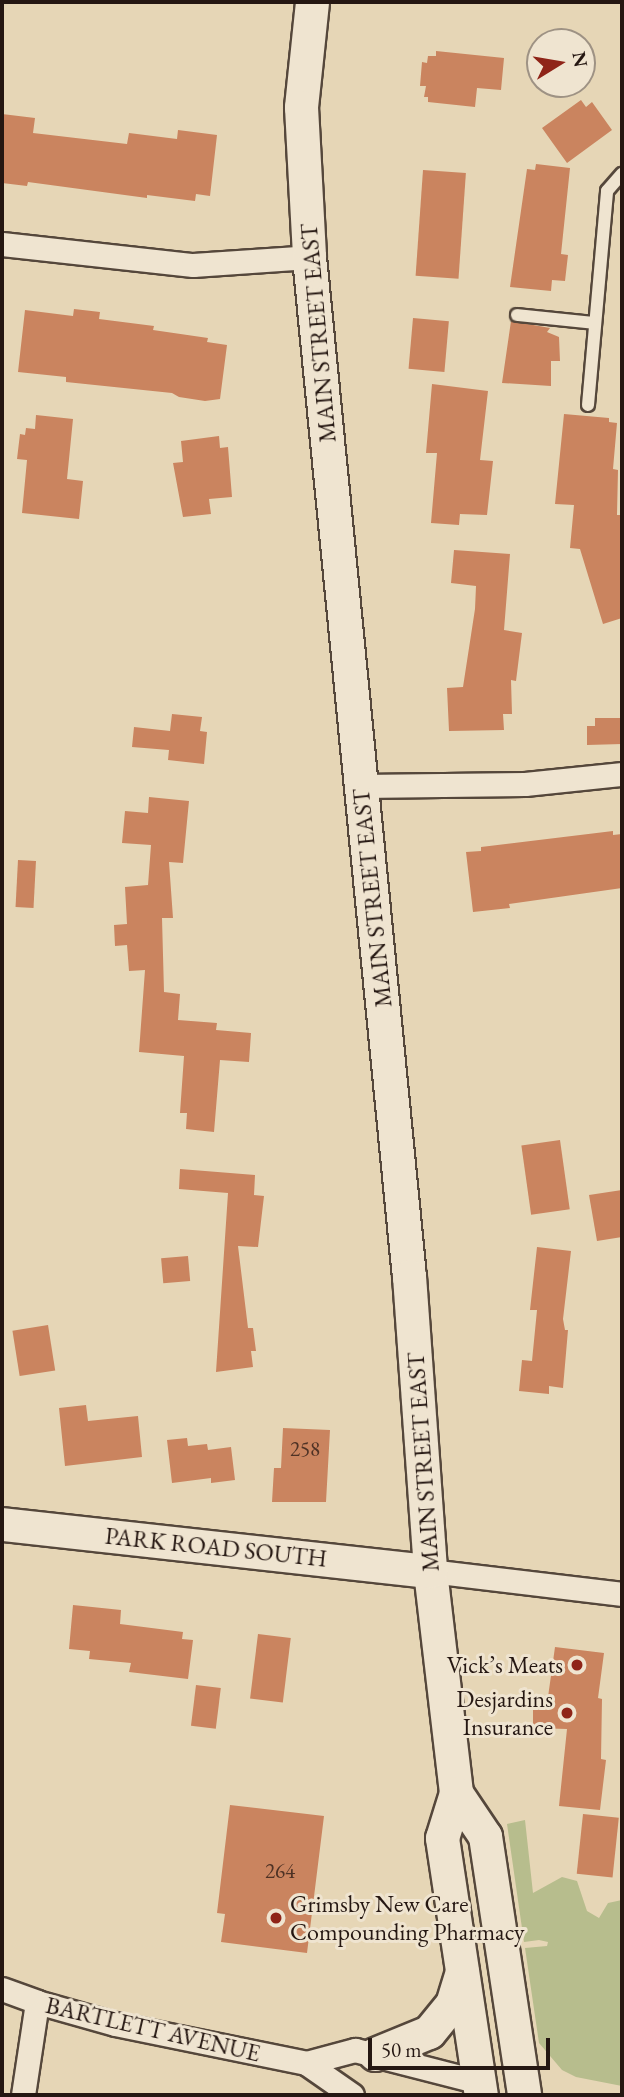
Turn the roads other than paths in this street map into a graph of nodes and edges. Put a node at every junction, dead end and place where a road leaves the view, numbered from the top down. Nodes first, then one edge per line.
1 (312, 2) edge
2 (622, 174) edge
3 (2, 244) edge
4 (309, 257) junction
5 (517, 315) dead end
6 (595, 323) junction
7 (588, 405) dead end
8 (622, 774) edge
9 (361, 786) junction
10 (2, 1524) edge
11 (430, 1571) junction
12 (622, 1594) edge
13 (456, 1793) junction
14 (464, 1965) junction
15 (2, 1989) edge
16 (37, 2003) junction
17 (374, 2054) junction
18 (306, 2063) junction
19 (481, 2089) edge
20 (23, 2095) edge
21 (352, 2095) edge
22 (524, 2095) edge

1 - 4 main road, MAIN STREET EAST
2 - 6 lane
3 - 4 street
4 - 9 main road, MAIN STREET EAST
5 - 6 lane
6 - 7 lane
8 - 9 street
9 - 11 main road, MAIN STREET EAST
10 - 11 main road, PARK ROAD SOUTH
11 - 12 street
11 - 13 main road, MAIN STREET EAST
13 - 14 main road, MAIN STREET EAST
13 - 22 main road, MAIN STREET EAST
14 - 17 main road
14 - 19 main road, MAIN STREET EAST
15 - 16 street, BARTLETT AVENUE
16 - 18 street, BARTLETT AVENUE
16 - 20 street
17 - 18 street, BARTLETT AVENUE
17 - 19 street, BARTLETT AVENUE
18 - 21 street, BARTLETT AVENUE
19 - 22 main road, BARTLETT AVENUE

